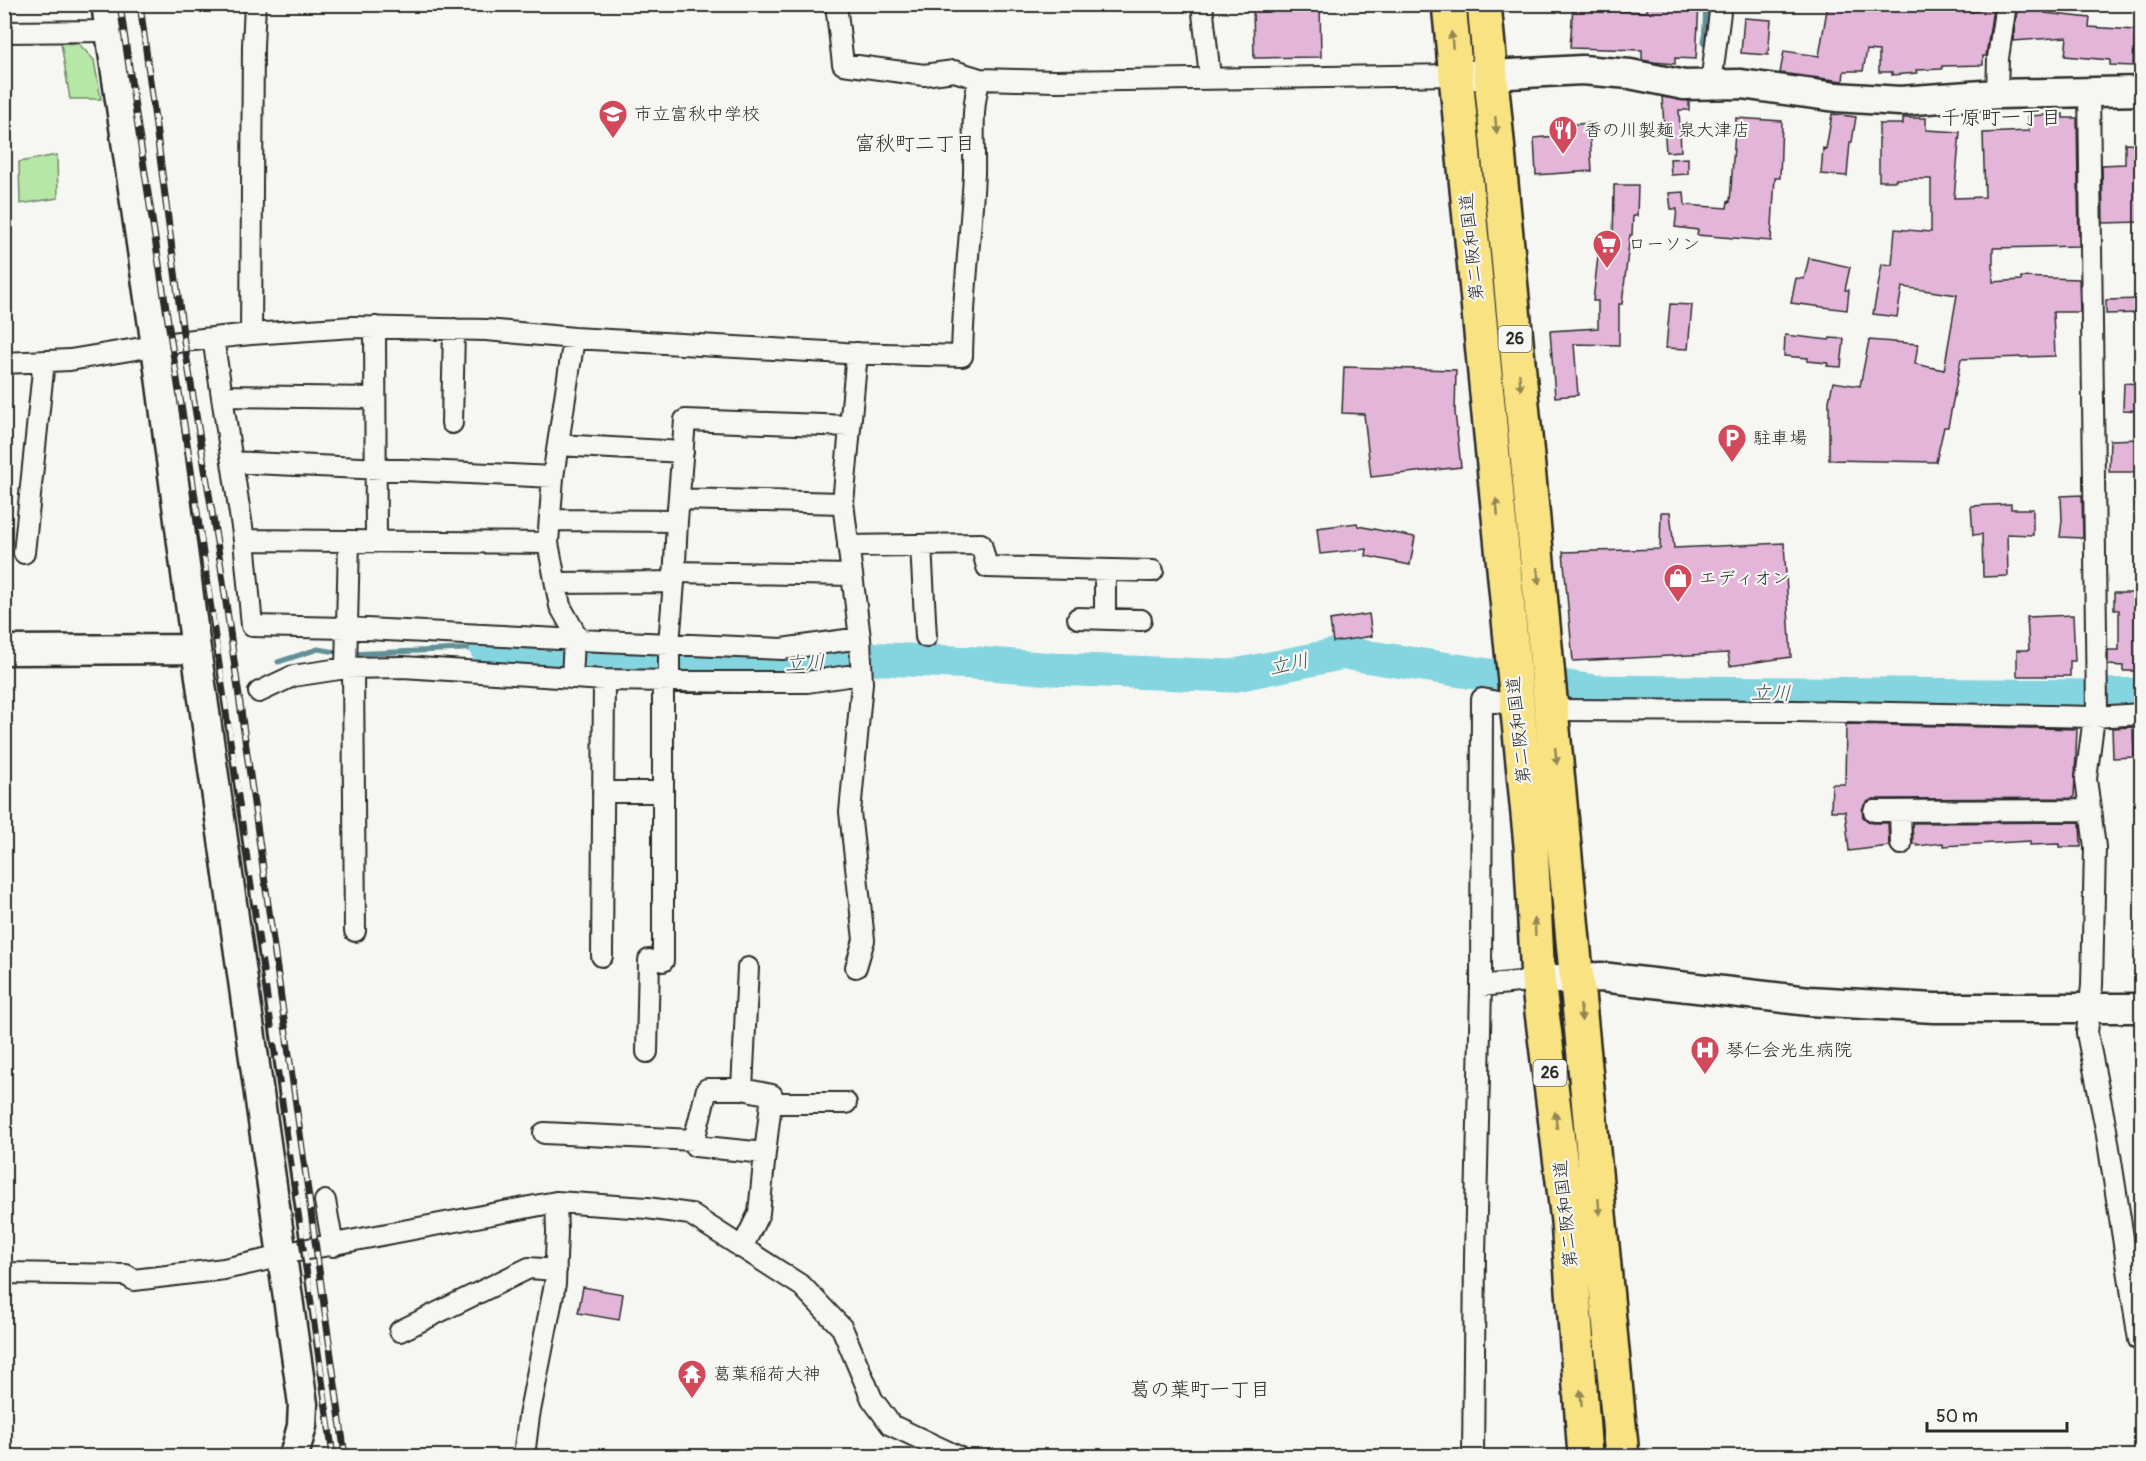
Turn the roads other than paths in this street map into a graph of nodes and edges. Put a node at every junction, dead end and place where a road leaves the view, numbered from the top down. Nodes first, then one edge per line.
1 (255, 4) edge
2 (836, 4) edge
3 (1203, 4) edge
4 (1449, 4) edge
5 (1485, 4) edge
6 (1721, 4) edge
7 (2006, 4) edge
8 (108, 18) edge
9 (4, 33) edge
10 (1455, 75) junction
11 (1491, 75) junction
12 (1210, 77) junction
13 (980, 78) junction
14 (1711, 84) junction
15 (2089, 91) junction
16 (2142, 92) edge
17 (1997, 94) junction
18 (375, 327) junction
19 (454, 329) junction
20 (251, 334) junction
21 (213, 338) junction
22 (574, 338) junction
23 (156, 346) junction
24 (857, 353) junction
25 (44, 361) junction
26 (4, 363) edge
27 (222, 396) junction
28 (375, 398) junction
29 (452, 423) dead end
30 (849, 426) junction
31 (558, 445) junction
32 (683, 452) junction
33 (232, 462) junction
34 (375, 469) junction
35 (553, 477) junction
36 (679, 499) junction
37 (843, 503) junction
38 (550, 520) junction
39 (677, 521) junction
40 (244, 540) junction
41 (348, 541) junction
42 (376, 542) junction
43 (548, 543) junction
44 (921, 545) junction
45 (848, 546) junction
46 (24, 553) dead end
47 (1105, 570) junction
48 (1153, 571) dead end
49 (852, 575) junction
50 (674, 577) junction
51 (556, 583) junction
52 (1078, 618) dead end
53 (1106, 619) junction
54 (1141, 620) dead end
55 (347, 635) junction
56 (926, 637) dead end
57 (576, 643) junction
58 (860, 643) junction
59 (670, 648) junction
60 (196, 649) junction
61 (4, 650) edge
62 (348, 668) junction
63 (861, 673) junction
64 (572, 675) junction
65 (667, 679) junction
66 (603, 680) junction
67 (1515, 688) junction
68 (259, 692) dead end
69 (1550, 693) junction
70 (2096, 713) junction
71 (2142, 714) edge
72 (603, 792) junction
73 (663, 792) junction
74 (2090, 810) junction
75 (1874, 811) dead end
76 (1900, 811) junction
77 (1901, 844) dead end
78 (355, 931) dead end
79 (602, 956) dead end
80 (856, 967) dead end
81 (748, 968) dead end
82 (1578, 979) junction
83 (1538, 980) junction
84 (1481, 986) junction
85 (2142, 1008) edge
86 (2088, 1009) junction
87 (647, 1052) dead end
88 (742, 1089) junction
89 (771, 1103) junction
90 (846, 1103) dead end
91 (544, 1132) dead end
92 (693, 1140) junction
93 (765, 1153) junction
94 (325, 1201) dead end
95 (556, 1202) junction
96 (333, 1246) junction
97 (742, 1248) junction
98 (283, 1256) junction
99 (556, 1270) junction
100 (4, 1273) edge
101 (400, 1331) dead end
102 (2139, 1340) dead end
103 (294, 1456) edge
104 (525, 1456) edge
105 (957, 1456) edge
106 (1473, 1456) edge
107 (1586, 1456) edge
108 (1622, 1456) edge

1 - 20 street
2 - 13 street
3 - 12 street
10 -> 4 highway, 第二阪和国道 / 26
5 - 11 highway, 第二阪和国道 / 26
6 - 14 street
7 - 17 street
8 - 9 street
8 - 23 street
10 - 11 street
10 - 12 street
67 -> 10 highway, 第二阪和国道 / 26
11 - 14 street
11 -> 69 highway, 第二阪和国道 / 26
12 - 13 street
13 - 24 street
14 - 17 street
15 - 16 street
15 - 17 street
15 - 70 street
18 - 19 street
18 - 20 street
18 - 28 street
19 - 22 street
19 - 29 street
20 - 21 street
21 - 23 street
21 - 27 street
22 - 24 street
22 - 31 street
23 - 25 street
23 - 60 street
24 - 30 street
25 - 26 street
25 - 46 street
27 - 28 street
27 - 33 street
28 - 34 street
30 - 32 street
30 - 37 street
31 - 32 street
31 - 35 street
32 - 36 street
33 - 34 street
33 - 40 street
34 - 35 street
34 - 42 street
35 - 38 street
36 - 37 street
36 - 39 street
37 - 45 street
38 - 39 street
38 - 43 street
39 - 50 street
40 - 41 street
40 - 55 street
41 - 42 street
41 - 55 street
42 - 43 street
43 - 51 street
44 - 45 street
44 - 47 street
44 - 56 street
45 - 49 street
47 - 48 street
47 - 53 street
49 - 50 street
49 - 58 street
50 - 51 street
50 - 59 street
51 - 57 street
52 - 53 street
53 - 54 street
55 - 57 street
55 - 62 street
57 - 59 street
57 - 64 street
58 - 59 street
58 - 63 street
59 - 65 street
60 - 61 street
60 - 98 street
62 - 64 street
62 - 68 street
62 - 78 street
63 - 65 street
63 - 80 street
64 - 66 street
65 - 66 street
65 - 73 street
66 - 72 street
83 -> 67 highway, 第二阪和国道 / 26
67 - 84 street
69 - 70 street
69 -> 82 highway, 第二阪和国道 / 26
70 - 71 street
70 - 74 street
72 - 73 street
72 - 79 street
73 - 87 street
74 - 76 street
74 - 86 street
75 - 76 street
76 - 77 street
81 - 88 street
82 - 83 street
82 - 86 street
82 -> 108 highway, 第二阪和国道 / 26
83 - 84 street
107 -> 83 highway, 第二阪和国道 / 26
84 - 106 street
85 - 86 street
86 - 102 street
88 - 89 street
88 - 92 street
89 - 90 street
89 - 93 street
91 - 92 street
92 - 93 street
93 - 97 street
94 - 96 street
95 - 96 street
95 - 97 street
95 - 99 street
96 - 98 street
97 - 105 street
98 - 100 street
98 - 103 street
99 - 101 street
99 - 104 street

